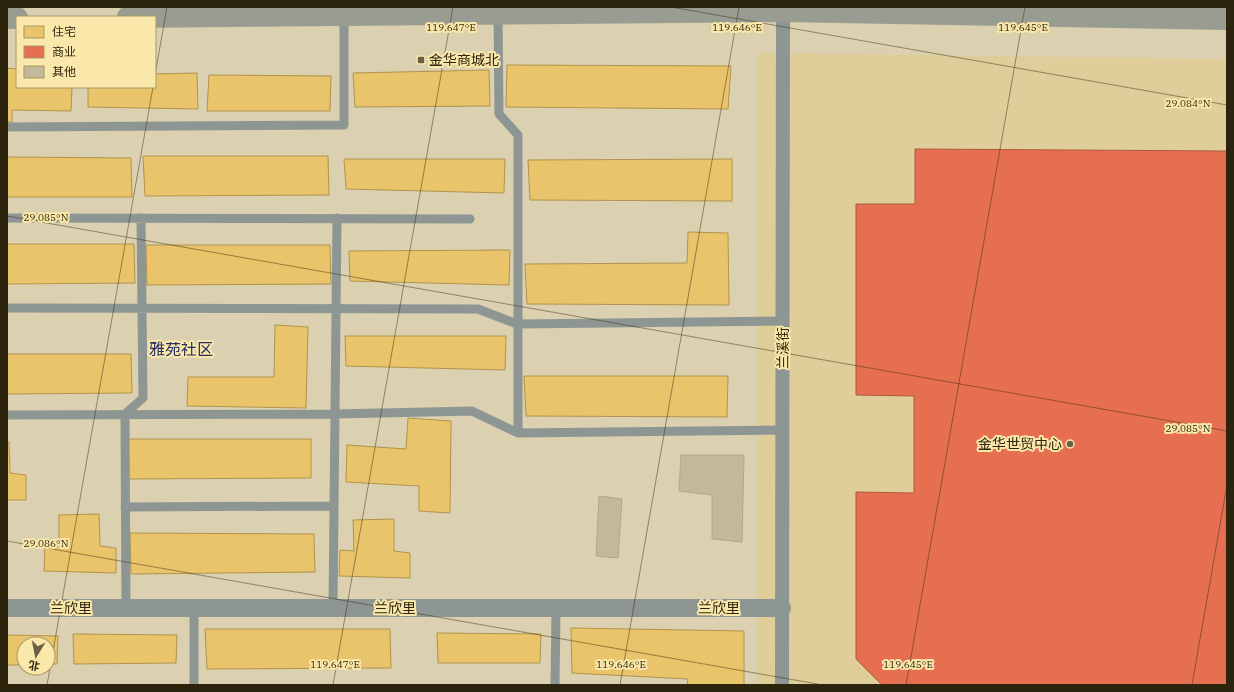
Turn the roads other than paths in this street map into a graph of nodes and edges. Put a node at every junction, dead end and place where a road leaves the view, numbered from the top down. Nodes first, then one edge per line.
1 (783, 11) junction
2 (498, 14) junction
3 (344, 15) junction
4 (156, 17) edge
5 (1227, 19) edge
6 (7, 127) edge
7 (7, 218) edge
8 (141, 218) junction
9 (337, 218) junction
10 (470, 219) dead end
11 (7, 308) edge
12 (142, 308) junction
13 (336, 308) junction
14 (783, 321) junction
15 (517, 324) junction
16 (7, 414) edge
17 (125, 414) junction
18 (335, 414) junction
19 (782, 430) junction
20 (518, 433) junction
21 (334, 506) junction
22 (125, 507) junction
23 (333, 607) junction
24 (7, 608) edge
25 (126, 608) junction
26 (194, 608) junction
27 (556, 608) junction
28 (782, 608) junction
29 (194, 685) edge
30 (555, 685) edge
31 (782, 685) edge

1 - 2 main road
1 - 5 main road
1 - 14 street, 兰溪街
2 - 3 main road
2 - 15 lane
3 - 4 main road
3 - 6 lane
7 - 8 lane
8 - 9 lane
8 - 12 lane
9 - 10 lane
9 - 13 lane
11 - 12 lane
12 - 13 lane
12 - 17 lane
13 - 15 lane
13 - 18 lane
14 - 15 lane
14 - 19 street, 兰溪街
15 - 20 lane
16 - 17 lane
17 - 18 lane
17 - 22 lane
18 - 20 lane
18 - 21 lane
19 - 20 lane
19 - 28 street, 兰溪街
21 - 22 lane
21 - 23 lane
22 - 25 lane
23 - 26 street, 兰欣里
23 - 27 street, 兰欣里
24 - 25 street, 兰欣里
25 - 26 street, 兰欣里
26 - 29 lane
27 - 28 street, 兰欣里
27 - 30 lane
28 - 31 street, 兰溪街

